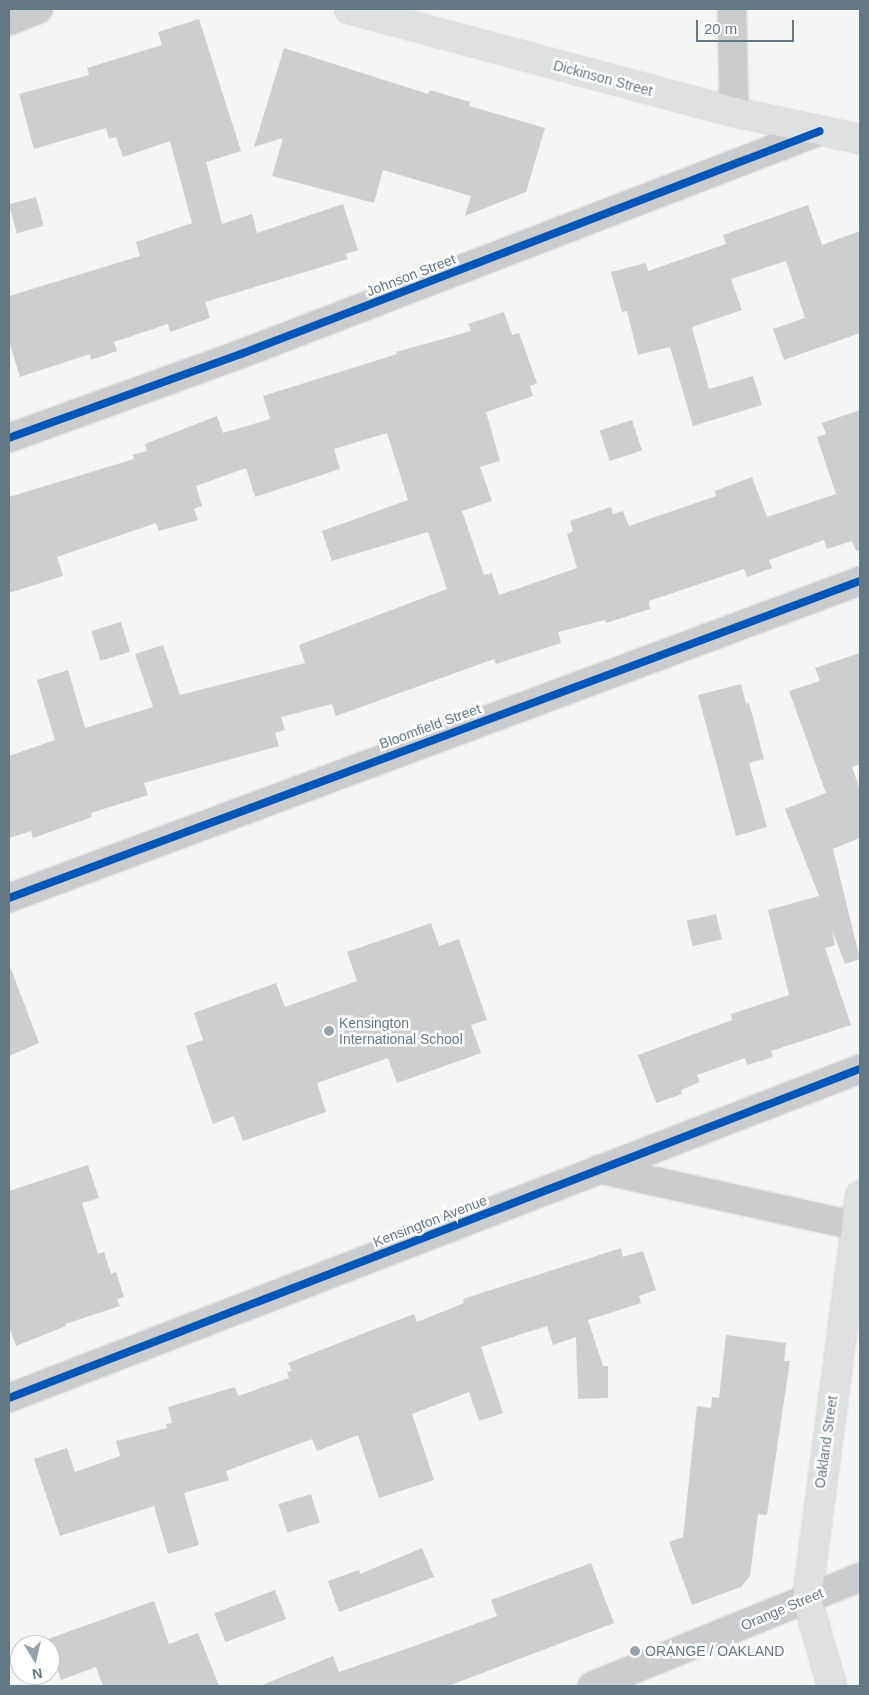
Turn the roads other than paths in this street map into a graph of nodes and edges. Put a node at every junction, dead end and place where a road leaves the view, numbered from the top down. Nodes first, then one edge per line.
1 (39, 9) edge
2 (349, 9) edge
3 (732, 9) edge
4 (9, 21) edge
5 (734, 112) junction
6 (820, 131) junction
7 (860, 139) edge
8 (9, 438) edge
9 (860, 581) edge
10 (9, 898) edge
11 (860, 1069) edge
12 (599, 1169) junction
13 (860, 1195) edge
14 (856, 1226) junction
15 (9, 1398) edge
16 (860, 1577) edge
17 (807, 1598) junction
18 (592, 1686) edge
19 (832, 1686) edge

1 - 4 street
2 - 5 main road, Dickinson Street
3 - 5 street
5 - 6 main road, Dickinson Street
6 - 7 main road, Dickinson Street
6 - 8 street, Johnson Street
9 - 10 street, Bloomfield Street
11 - 12 street, Kensington Avenue
12 - 14 street
12 - 15 street, Kensington Avenue
13 - 14 main road, Oakland Street
14 - 17 main road, Oakland Street
16 - 17 street, Orange Street
17 - 18 street, Orange Street
17 - 19 main road, Oakland Street

